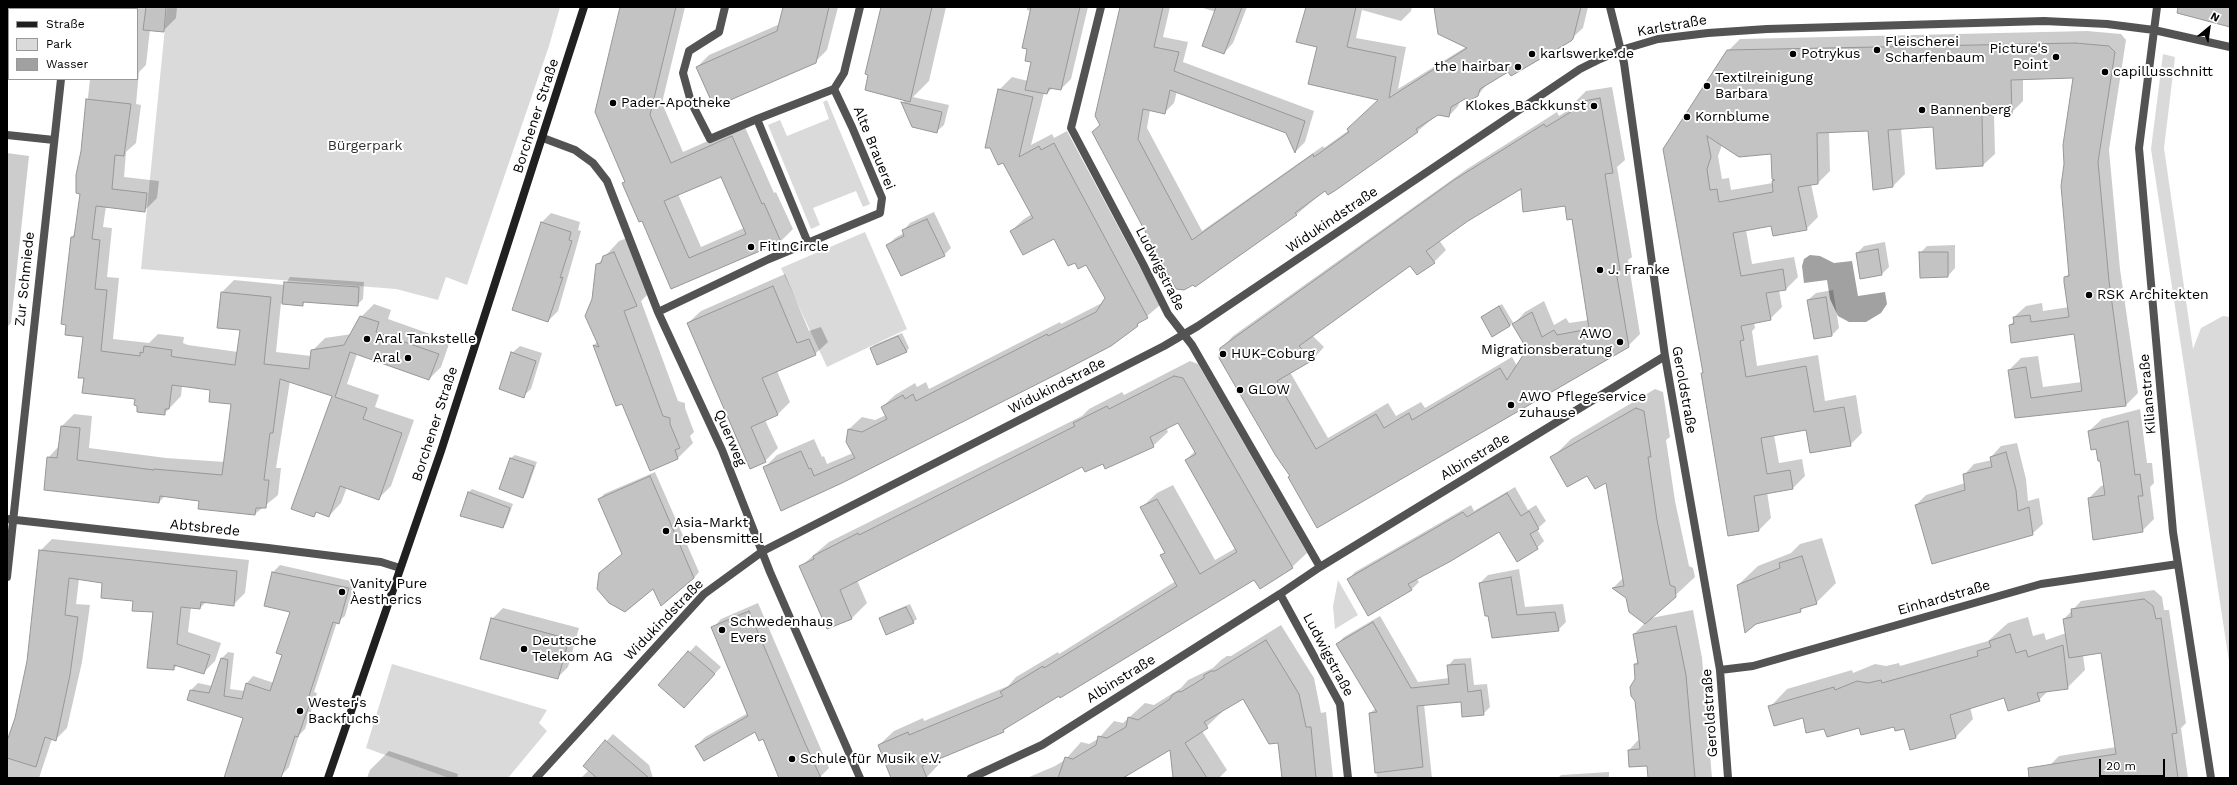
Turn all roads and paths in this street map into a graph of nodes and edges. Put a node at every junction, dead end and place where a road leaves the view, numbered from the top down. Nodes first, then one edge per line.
1 (584, 7) edge
2 (725, 7) edge
3 (860, 7) edge
4 (1101, 7) edge
5 (1610, 7) edge
6 (2157, 7) edge
7 (2154, 30) junction
8 (2230, 47) edge
9 (1621, 50) junction
10 (61, 80) edge
11 (834, 89) junction
12 (757, 119) junction
13 (7, 135) edge
14 (543, 138) junction
15 (54, 140) junction
16 (808, 243) junction
17 (658, 312) junction
18 (1183, 334) junction
19 (1665, 356) junction
20 (10, 520) edge
21 (763, 551) junction
22 (2178, 564) junction
23 (1320, 567) junction
24 (400, 568) junction
25 (7, 577) edge
26 (1280, 594) junction
27 (1720, 670) junction
28 (328, 778) edge
29 (536, 778) edge
30 (860, 778) edge
31 (971, 778) edge
32 (1348, 778) edge
33 (1728, 778) edge
34 (2211, 778) edge

1 - 14 main road, Borchener Straße
2 - 12 street
3 - 11 street
4 - 18 street, Ludwigstraße
5 - 9 street, Geroldstraße
6 - 7 street, Kilianstraße
7 - 8 street, Karlstraße
7 - 9 street, Karlstraße
7 - 22 street, Kilianstraße
9 - 18 street, Widukindstraße
9 - 19 street, Geroldstraße
10 - 15 street, Zur Schmiede
11 - 12 street
11 - 16 street, Alte Brauerei
12 - 16 street
13 - 15 street
14 - 17 street, Querweg
14 - 24 main road, Borchener Straße
15 - 20 street, Zur Schmiede
16 - 17 street, Alte Brauerei
17 - 21 street, Querweg
18 - 21 street, Widukindstraße
18 - 23 street, Ludwigstraße
19 - 23 street, Albinstraße
19 - 27 street, Geroldstraße
20 - 24 street, Abtsbrede
20 - 25 street, Zur Schmiede
21 - 29 street, Widukindstraße
21 - 30 street, Querweg
22 - 27 street, Einhardstraße
22 - 34 street, Kilianstraße
23 - 26 street, Albinstraße
24 - 28 main road, Borchener Straße
26 - 31 street, Albinstraße
26 - 32 street, Ludwigstraße
27 - 33 street, Geroldstraße

